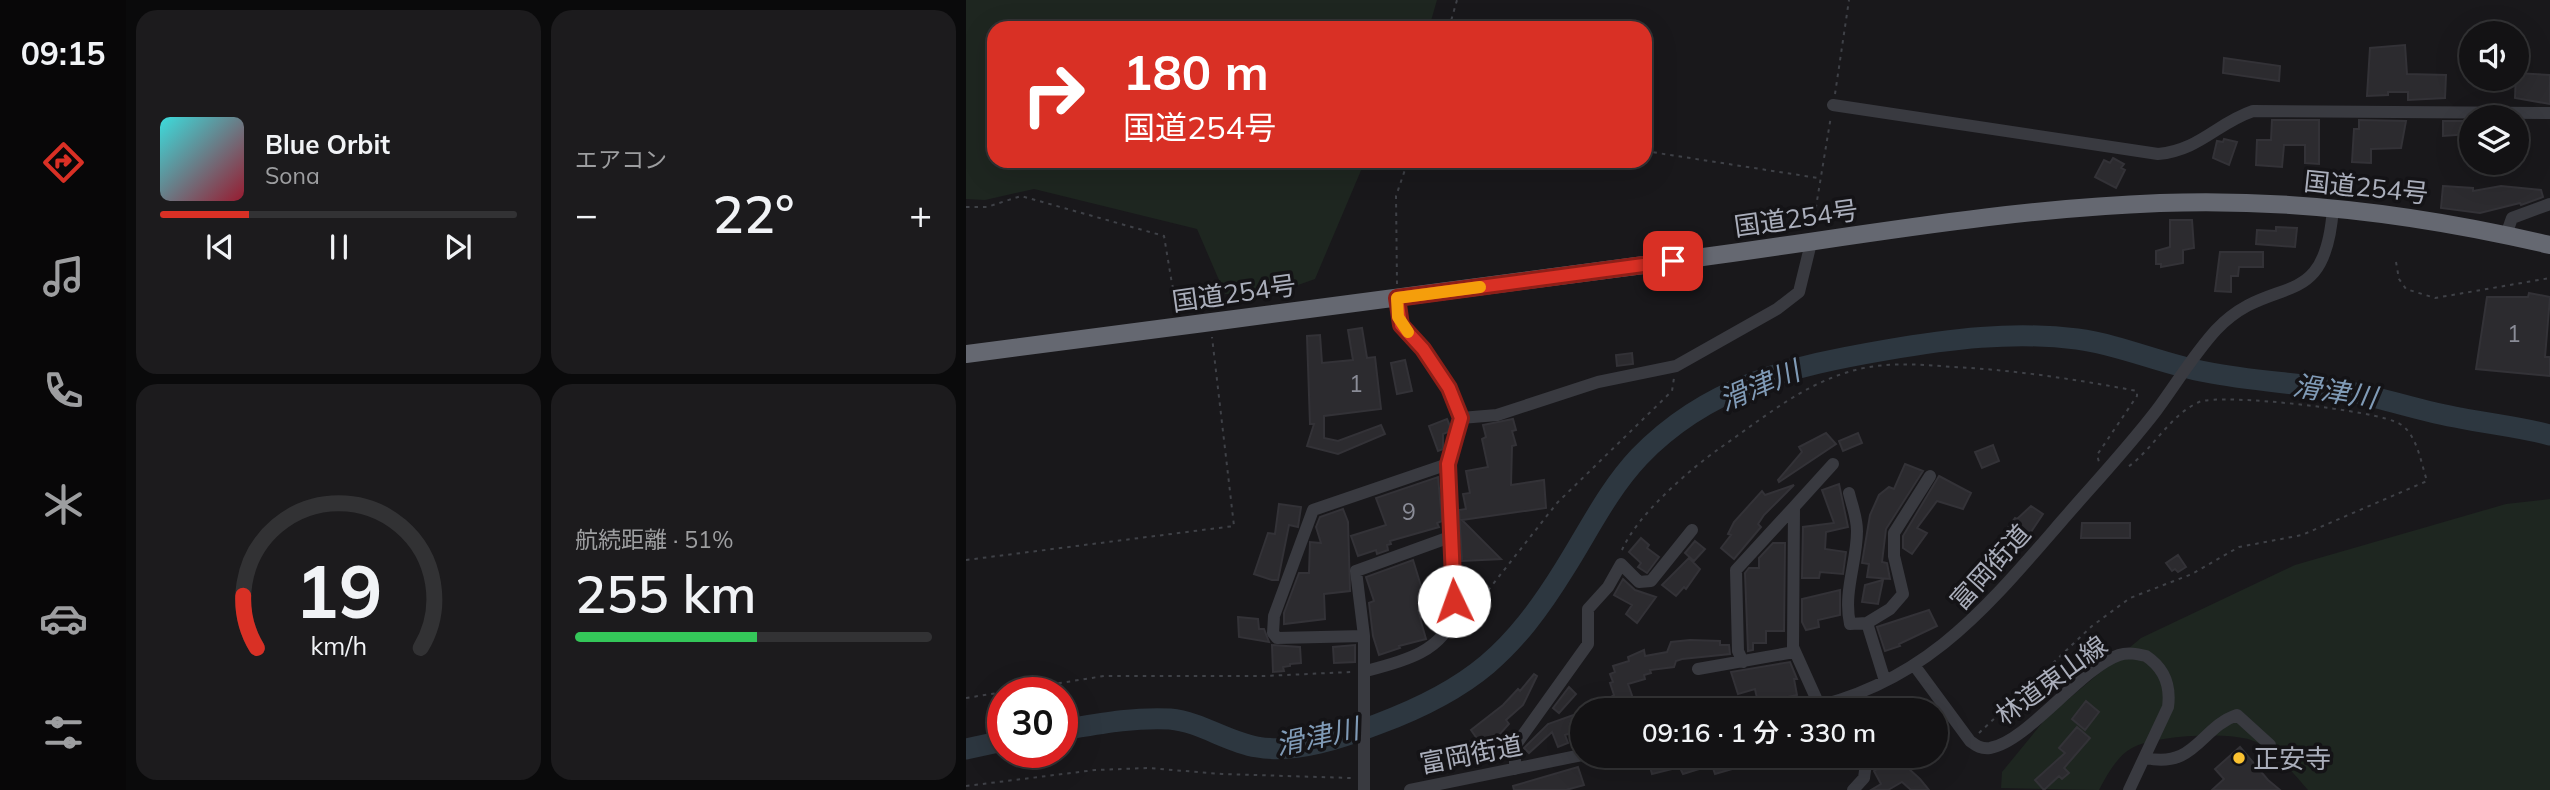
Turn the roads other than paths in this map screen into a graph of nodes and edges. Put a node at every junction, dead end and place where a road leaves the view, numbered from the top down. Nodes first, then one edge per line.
1 (1833, 105) road end
2 (2550, 113) edge
3 (2550, 204) edge
4 (2333, 208) junction
5 (2506, 234) junction
6 (1811, 243) junction
7 (2550, 245) edge
8 (1397, 298) junction
9 (966, 354) edge
10 (1461, 418) junction
11 (1448, 464) junction
12 (1833, 464) dead end
13 (1930, 476) dead end
14 (1849, 493) dead end
15 (1794, 507) junction
16 (1692, 530) dead end
17 (1450, 537) junction
18 (1867, 623) junction
19 (1364, 636) junction
20 (1794, 652) junction
21 (1743, 662) junction
22 (1914, 665) junction
23 (1698, 669) dead end
24 (1366, 674) junction
25 (1885, 681) junction
26 (1816, 698) edge
27 (1853, 698) edge
28 (2270, 745) dead end
29 (1570, 758) edge
30 (2146, 758) junction
31 (1865, 768) edge
32 (1515, 769) junction
33 (1363, 781) edge
34 (1433, 788) edge
35 (1862, 788) edge
36 (1410, 790) edge
37 (2129, 790) edge

1 - 2 street
3 - 5 street
4 - 5 highway, 国道254号
4 - 6 highway, 国道254号
4 - 22 street, 富岡街道
5 - 7 highway, 国道254号
6 - 8 highway, 国道254号
6 - 10 street
8 - 9 highway, 国道254号
8 - 10 street
10 - 11 street
11 - 17 street
11 - 19 street
12 - 15 street
13 - 18 street
14 - 18 street
15 - 20 street
15 - 21 street
16 - 32 street
17 - 19 street
17 - 24 street
18 - 25 street
19 - 24 street
20 - 21 street
20 - 26 street
21 - 23 street
22 - 25 street, 富岡街道
22 - 30 street, 林道東山線
24 - 33 street
25 - 27 street, 富岡街道
28 - 30 street
29 - 32 street, 富岡街道
30 - 37 street, 林道東山線
31 - 35 street
32 - 34 street, 富岡街道
34 - 36 street, 富岡街道

